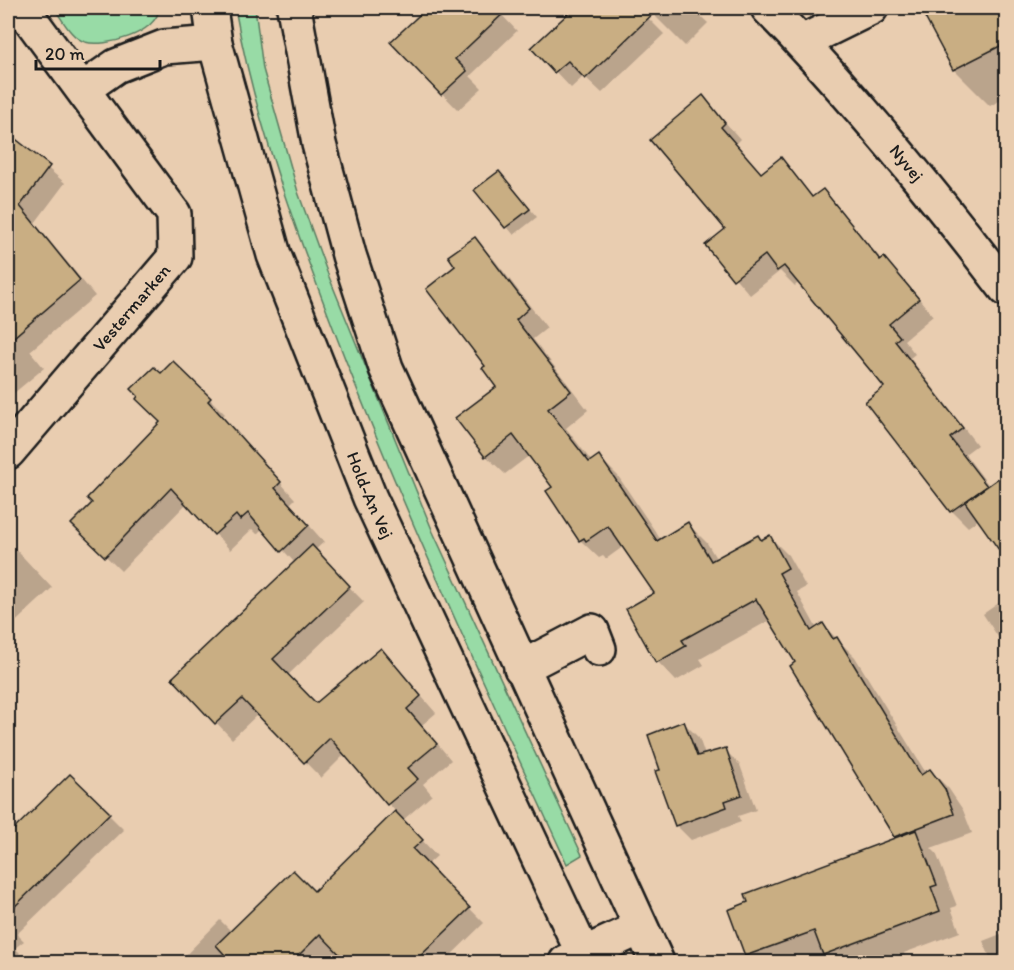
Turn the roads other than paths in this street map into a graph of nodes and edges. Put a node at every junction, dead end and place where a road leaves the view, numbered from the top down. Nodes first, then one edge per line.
1 (22, 8) edge
2 (210, 8) edge
3 (294, 8) edge
4 (768, 8) edge
5 (871, 8) edge
6 (802, 42) junction
7 (215, 43) junction
8 (83, 89) junction
9 (1006, 289) edge
10 (8, 452) edge
11 (599, 649) dead end
12 (521, 668) junction
13 (640, 928) junction
14 (579, 960) edge
15 (657, 963) edge

1 - 8 street, Vestermarken
2 - 7 street, Hold-An Vej
3 - 12 street
4 - 6 street, Nyvej
5 - 6 street
6 - 9 street, Nyvej
7 - 8 street
7 - 14 street, Hold-An Vej
8 - 10 street, Vestermarken
11 - 12 street
12 - 13 street
13 - 14 street
13 - 15 street

